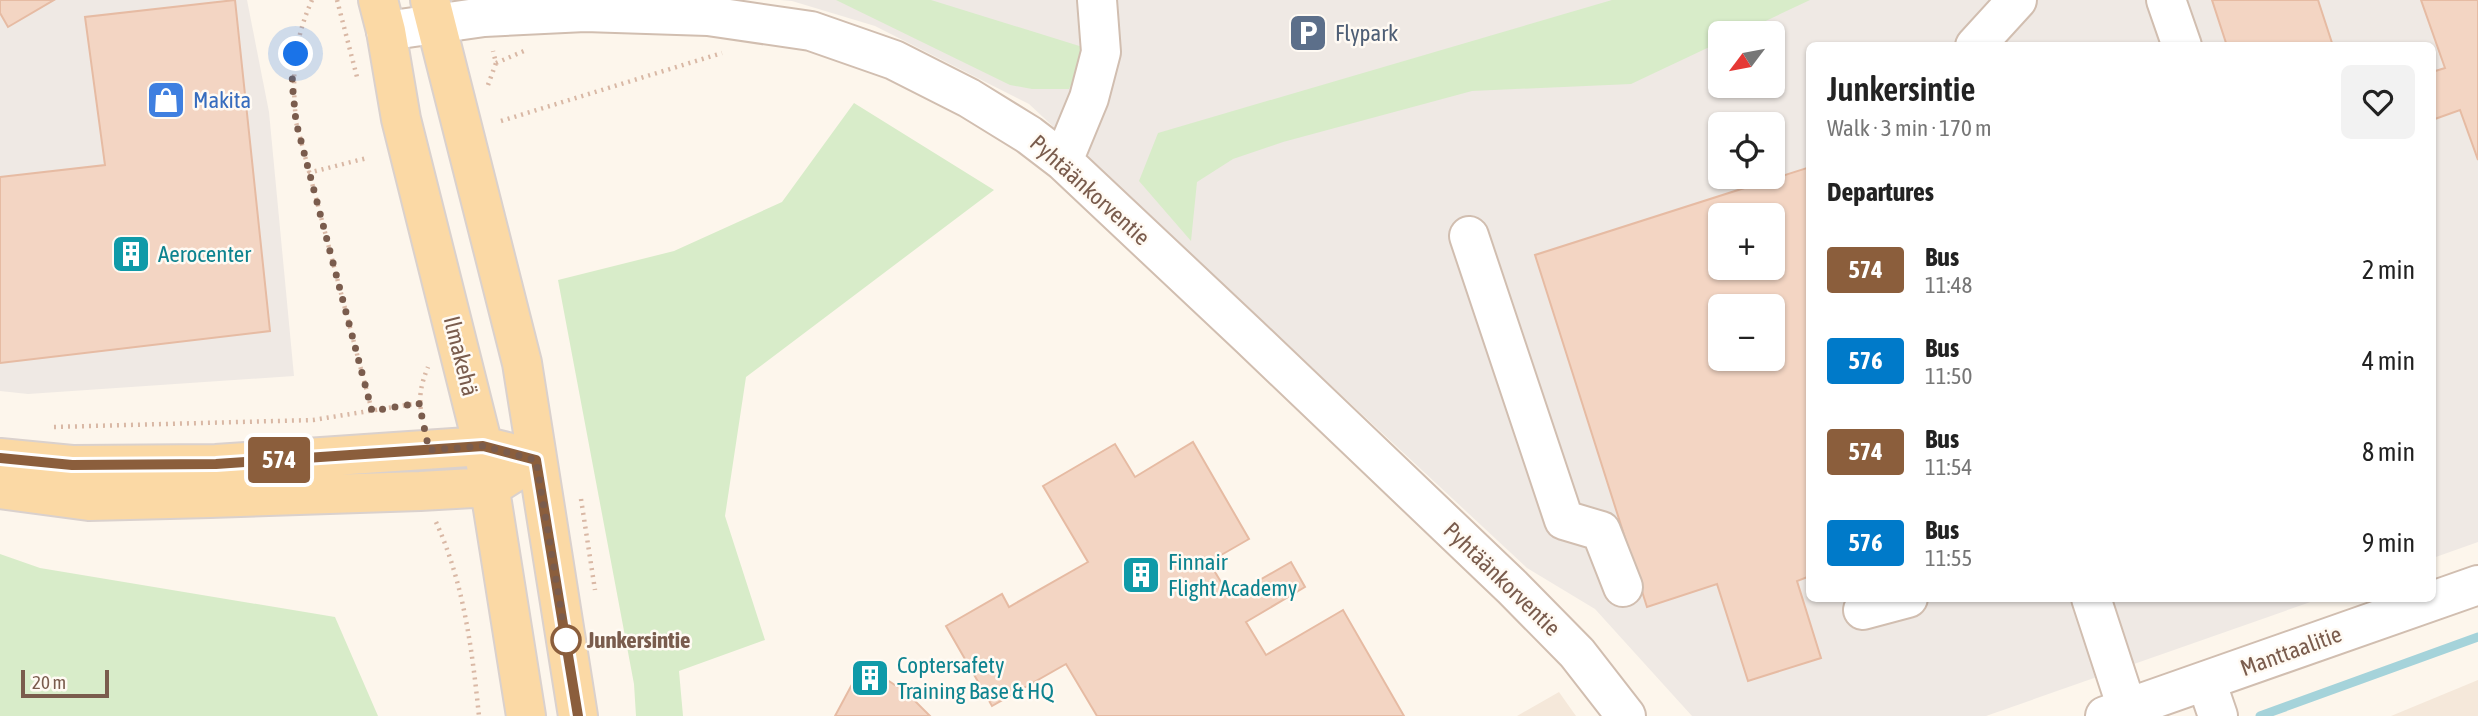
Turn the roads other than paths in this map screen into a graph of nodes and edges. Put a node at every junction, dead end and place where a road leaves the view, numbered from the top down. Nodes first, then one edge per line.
1 (1097, 0) edge
2 (2017, 0) edge
3 (2166, 0) edge
4 (433, 12) edge
5 (382, 16) edge
6 (1979, 42) edge
7 (2181, 42) edge
8 (1063, 161) junction
9 (1469, 236) dead end
10 (483, 446) junction
11 (0, 458) edge
12 (536, 460) junction
13 (491, 487) junction
14 (0, 489) edge
15 (2478, 585) edge
16 (1623, 587) dead end
17 (2436, 595) edge
18 (1893, 602) edge
19 (2092, 602) edge
20 (2405, 602) edge
21 (1863, 610) dead end
22 (2366, 611) edge
23 (2212, 699) edge
24 (2116, 712) edge
25 (1624, 715) edge
26 (526, 716) edge
27 (578, 716) edge

1 - 8 street
2 - 6 street
3 - 7 street
4 - 5 street, Pyhtäänkorventie
4 - 8 street, Pyhtäänkorventie
4 - 12 main road
5 - 10 main road, Ilmakehä
8 - 25 street, Pyhtäänkorventie
9 - 16 street
10 - 11 main road
10 - 12 main road
10 - 13 main road, Ilmakehä
12 - 13 main road
12 - 27 main road
13 - 14 main road
13 - 26 main road, Ilmakehä
15 - 17 street, Manttaalitie
18 - 21 street
19 - 24 street
20 - 22 street, Manttaalitie
22 - 23 street, Manttaalitie
23 - 24 street, Manttaalitie

